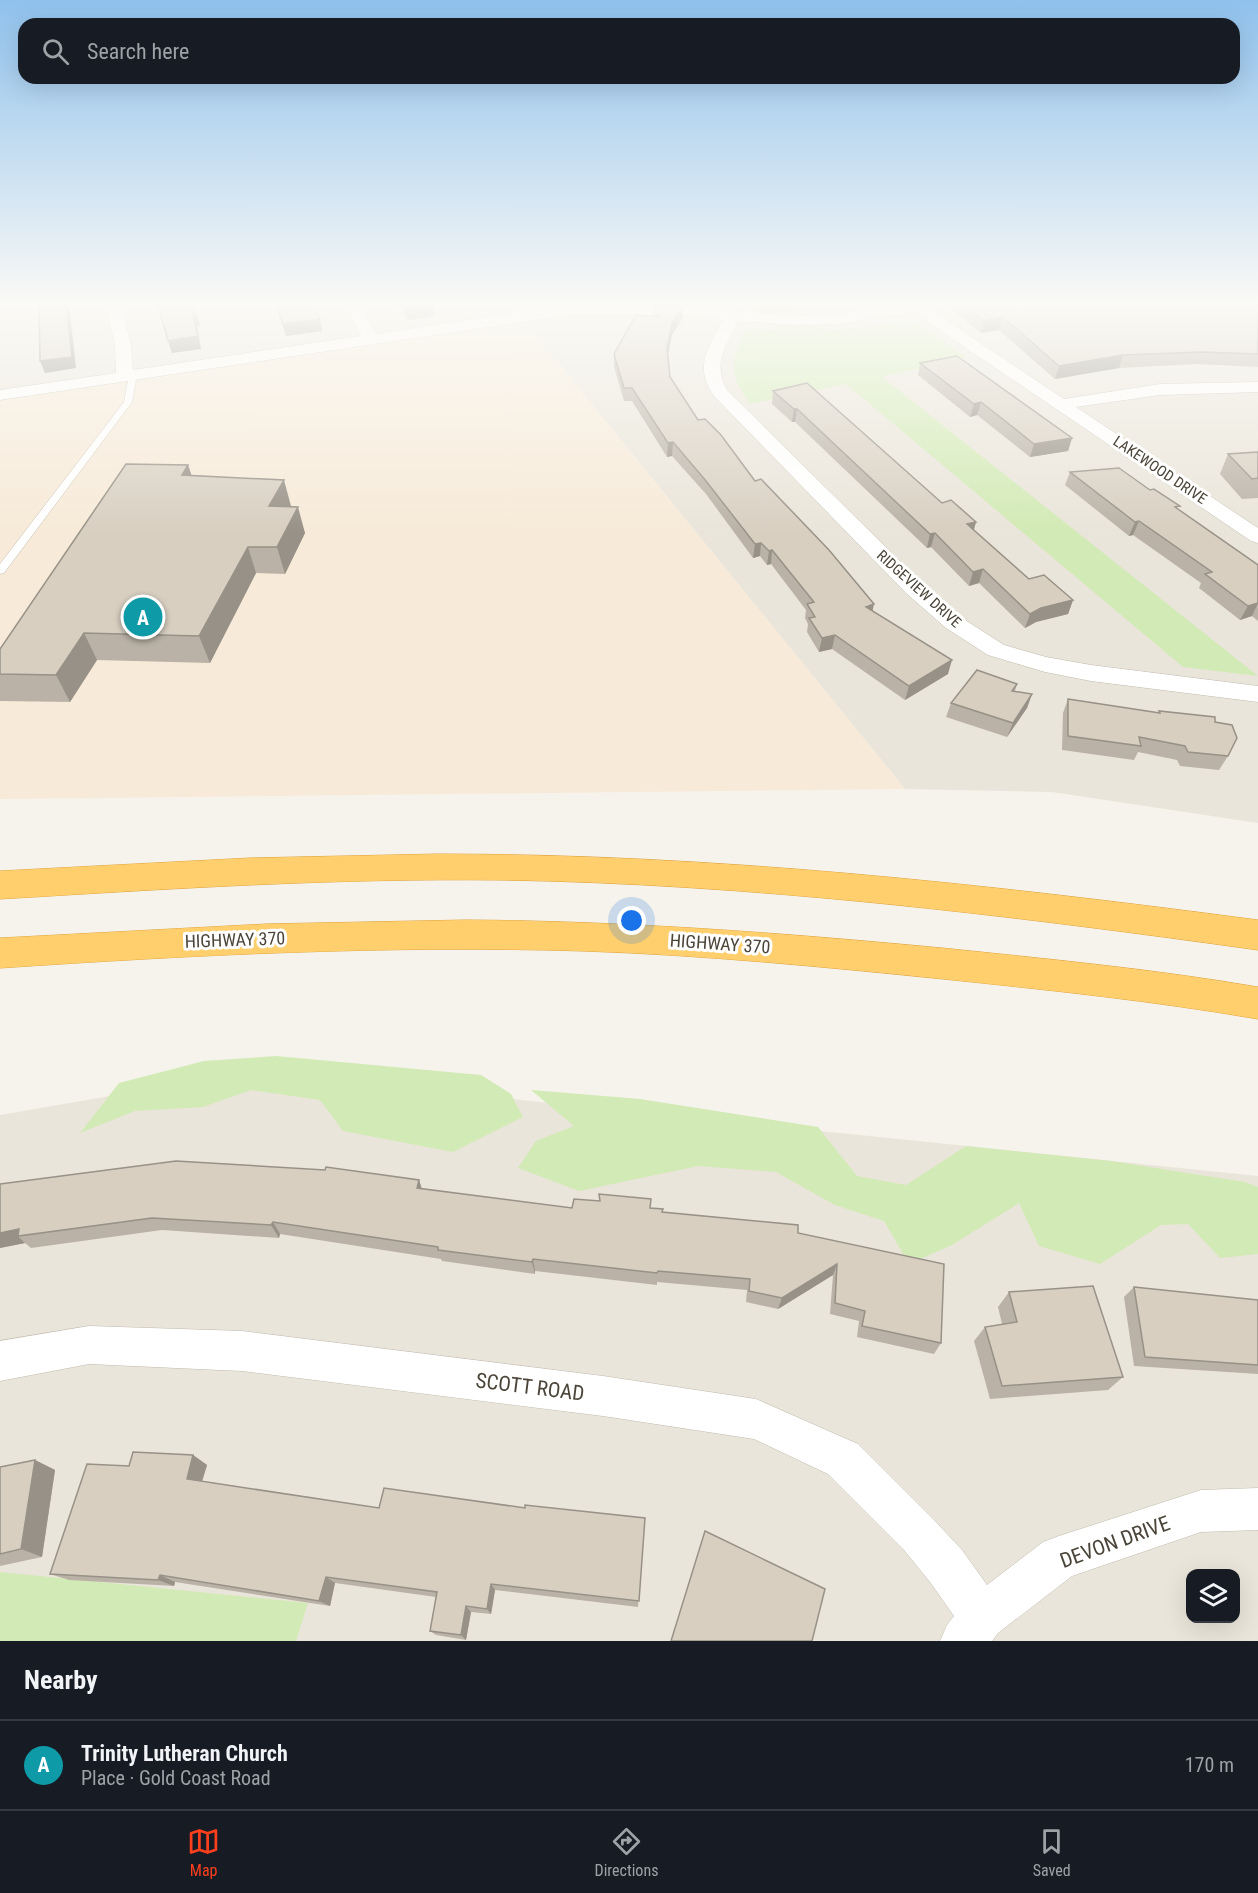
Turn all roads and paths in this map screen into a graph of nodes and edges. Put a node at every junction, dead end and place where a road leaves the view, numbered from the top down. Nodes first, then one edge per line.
1 (96, 381) edge
2 (129, 381) edge
3 (714, 381) edge
4 (1029, 381) edge
5 (1258, 387) edge
6 (0, 394) edge
7 (1063, 404) junction
8 (1257, 535) edge
9 (0, 571) edge
10 (1258, 694) edge
11 (145, 876) junction
12 (0, 885) edge
13 (0, 899) edge
14 (1258, 935) edge
15 (0, 953) edge
16 (1258, 1003) edge
17 (0, 1361) edge
18 (1258, 1509) edge
19 (973, 1629) edge

1 - 6 street
2 - 9 lane
3 - 10 street, RIDGEVIEW DRIVE
4 - 7 street, LAKEWOOD DRIVE
5 - 7 street
7 - 8 street, LAKEWOOD DRIVE
11 - 12 highway
11 - 13 highway
11 - 14 highway
15 - 16 highway, HIGHWAY 370
17 - 19 street, SCOTT ROAD
18 - 19 street, DEVON DRIVE

